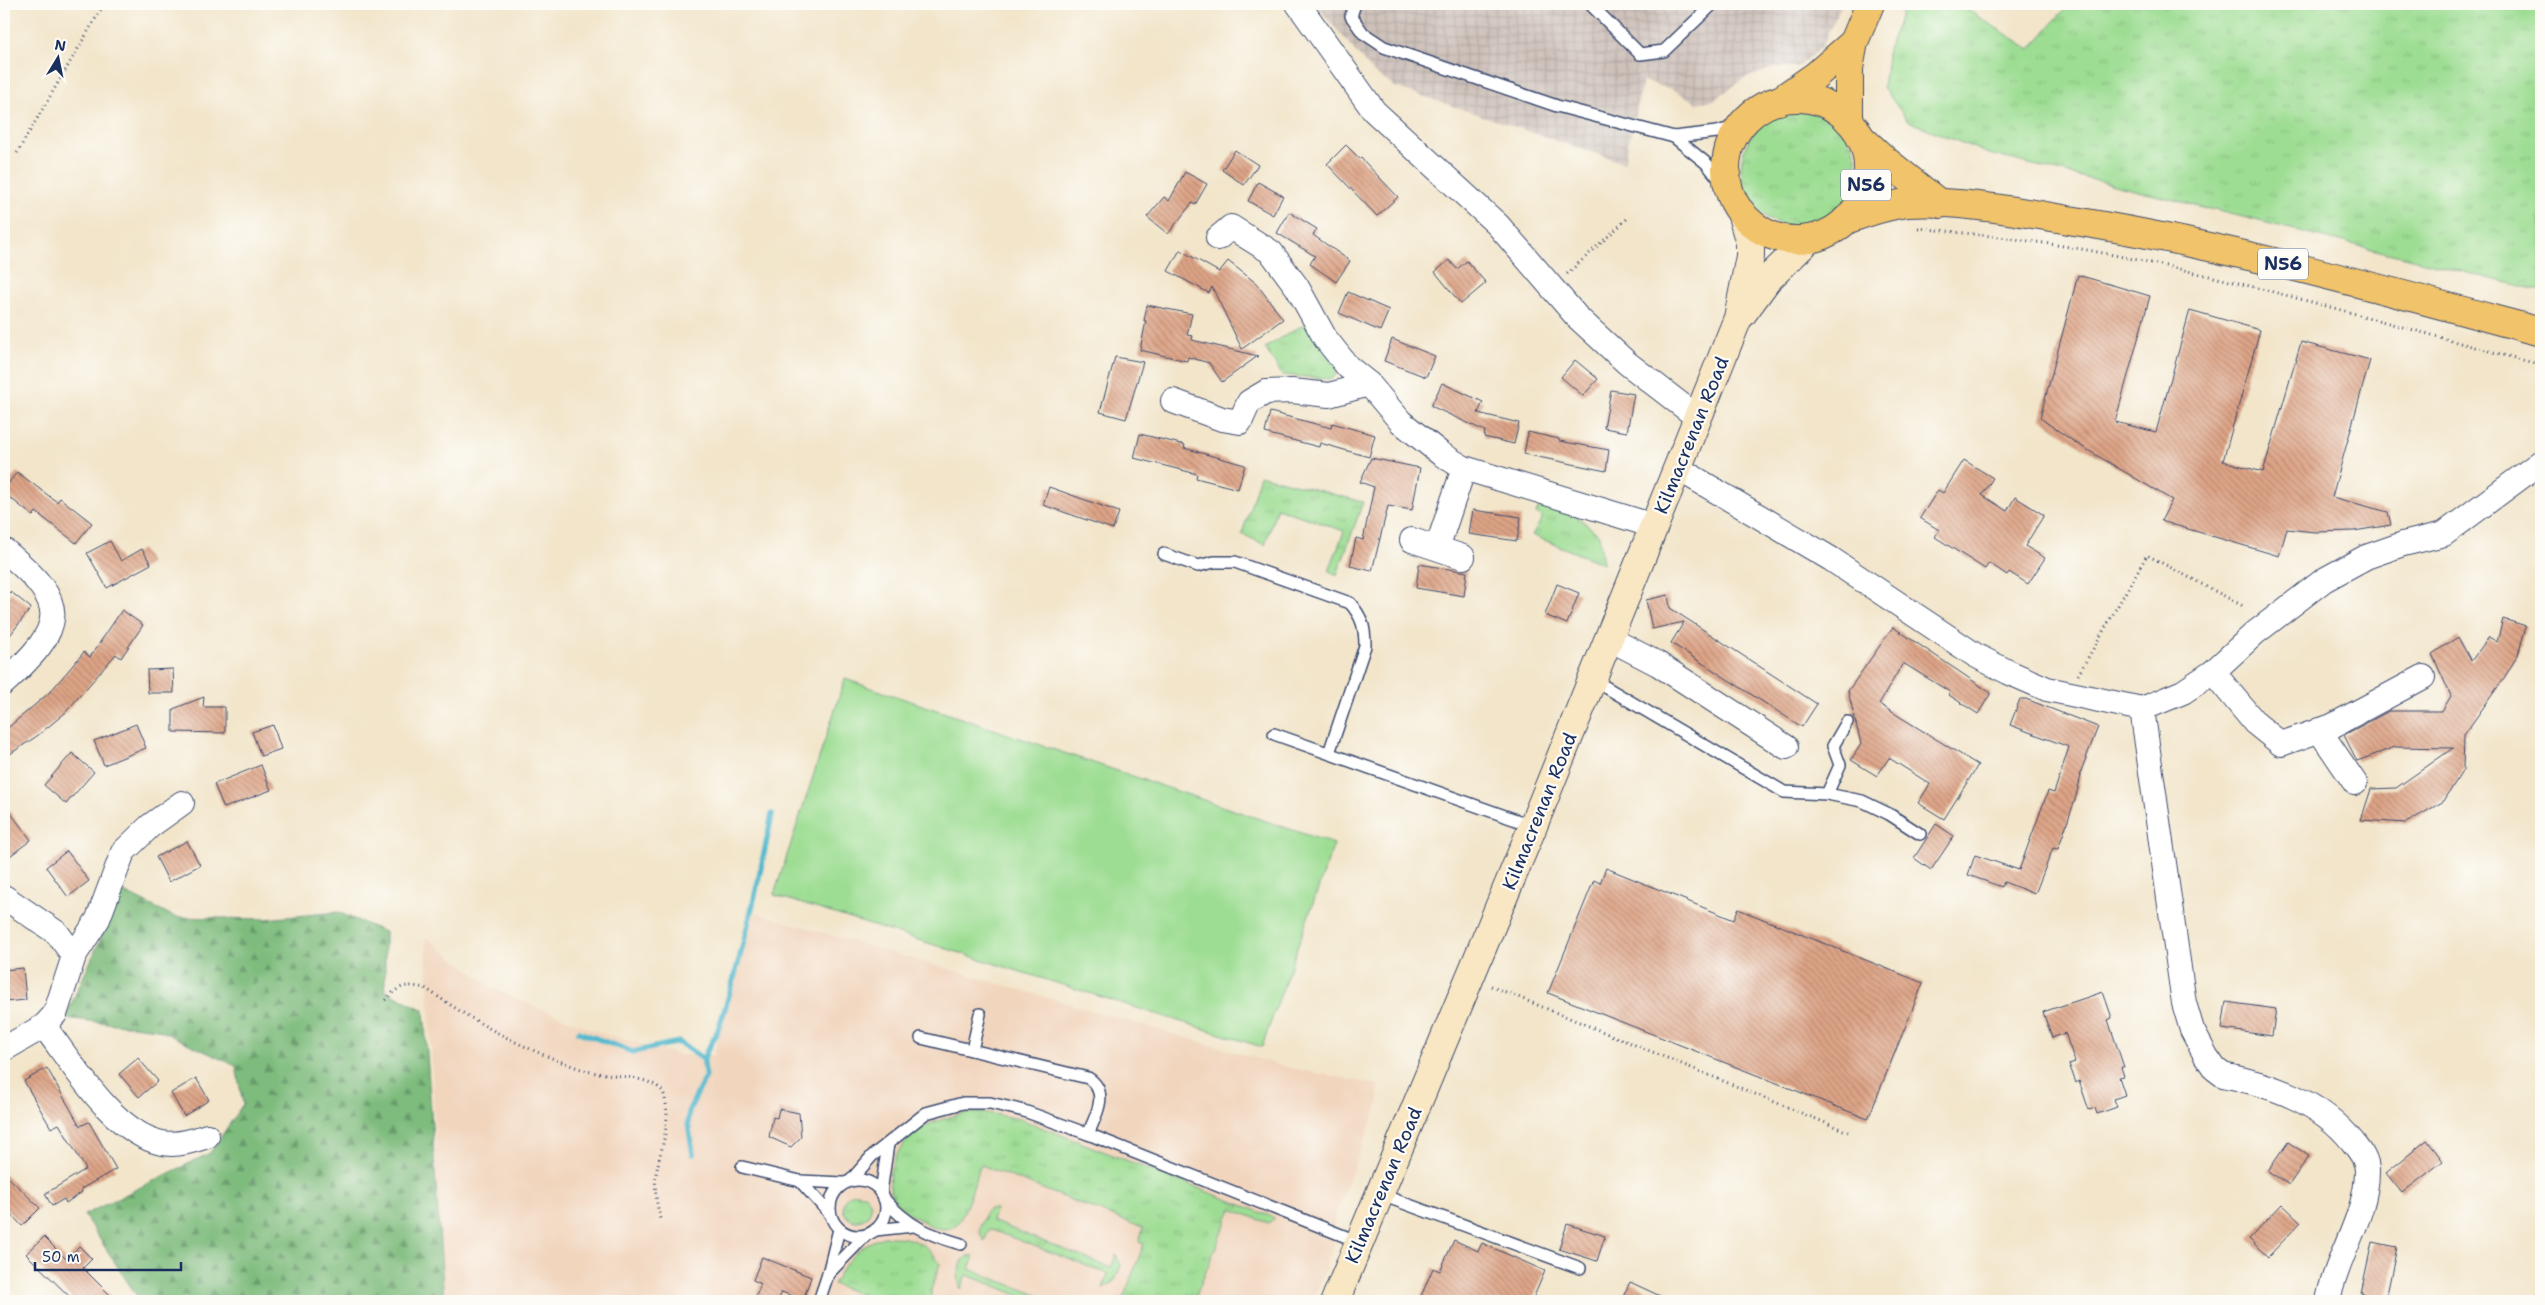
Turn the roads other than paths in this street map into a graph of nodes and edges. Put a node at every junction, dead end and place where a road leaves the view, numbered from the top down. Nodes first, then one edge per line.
1 (1298, 4) edge
2 (1355, 4) edge
3 (1590, 4) edge
4 (1713, 4) edge
5 (1870, 4) edge
6 (1854, 42) junction
7 (1779, 101) junction
8 (1742, 125) junction
9 (1855, 129) junction
10 (1674, 137) junction
11 (1736, 203) junction
12 (1940, 204) junction
13 (1846, 220) junction
14 (1218, 238) dead end
15 (1809, 239) junction
16 (1738, 318) junction
17 (2541, 332) edge
18 (1369, 384) junction
19 (1173, 401) dead end
20 (1697, 417) junction
21 (2541, 462) edge
22 (1464, 468) junction
23 (1679, 468) junction
24 (1654, 526) junction
25 (1412, 540) dead end
26 (1437, 548) junction
27 (4, 550) edge
28 (1164, 554) dead end
29 (1463, 557) dead end
30 (1608, 638) junction
31 (2213, 672) junction
32 (2423, 677) dead end
33 (1592, 679) junction
34 (4, 683) edge
35 (2142, 709) junction
36 (1848, 722) dead end
37 (2319, 730) junction
38 (1274, 734) dead end
39 (1786, 747) dead end
40 (1328, 753) junction
41 (2355, 783) dead end
42 (1826, 794) junction
43 (182, 803) dead end
44 (1533, 826) junction
45 (1920, 834) dead end
46 (4, 897) edge
47 (74, 956) junction
48 (980, 1014) dead end
49 (44, 1026) junction
50 (921, 1038) dead end
51 (4, 1049) edge
52 (972, 1050) junction
53 (1088, 1134) junction
54 (207, 1136) dead end
55 (888, 1144) junction
56 (742, 1167) dead end
57 (800, 1181) junction
58 (847, 1182) junction
59 (1379, 1194) junction
60 (883, 1196) junction
61 (830, 1214) junction
62 (913, 1226) junction
63 (839, 1229) junction
64 (870, 1232) junction
65 (1359, 1242) junction
66 (961, 1244) dead end
67 (1580, 1268) dead end
68 (828, 1274) junction
69 (821, 1300) edge
70 (1335, 1301) edge
71 (2328, 1301) edge

1 - 20 street
2 - 10 lane
3 - 4 lane
5 - 6 main road, N56
6 - 7 main road, N56
6 - 9 main road, N56
7 - 8 main road, N56
7 - 9 main road, N56
8 - 10 lane
8 - 11 main road, N56
9 - 12 main road, N56
9 - 13 main road, N56
10 - 11 lane
11 - 15 main road, N56
11 - 16 main road, Kilmacrenan Road
12 - 13 main road, N56
12 - 17 main road, N56
13 - 15 main road, N56
14 - 18 street
15 - 16 main road, Kilmacrenan Road
16 - 20 main road, Kilmacrenan Road
18 - 19 street
18 - 22 street
20 - 23 main road, Kilmacrenan Road
21 - 31 street
22 - 24 street
22 - 26 street
23 - 24 main road, Kilmacrenan Road
23 - 35 street
24 - 30 main road, Kilmacrenan Road
25 - 26 street
26 - 29 street
27 - 34 street
28 - 40 lane
30 - 33 main road, Kilmacrenan Road
30 - 39 street
31 - 35 street
31 - 37 street
32 - 37 street
33 - 42 lane
33 - 44 main road, Kilmacrenan Road
35 - 71 street
36 - 42 lane
37 - 41 street
38 - 40 lane
40 - 44 lane
42 - 45 lane
43 - 47 street
44 - 59 main road, Kilmacrenan Road
46 - 47 street
47 - 49 street
48 - 52 lane
49 - 51 street
49 - 54 street
50 - 52 lane
52 - 53 lane
53 - 55 lane
53 - 65 lane
55 - 58 lane
55 - 60 lane
56 - 57 lane
57 - 58 lane
57 - 61 lane
58 - 60 lane
58 - 61 lane
59 - 65 main road, Kilmacrenan Road
59 - 67 lane
60 - 62 lane
60 - 64 lane
61 - 63 lane
62 - 64 lane
62 - 66 lane
63 - 64 lane
63 - 68 lane
64 - 68 lane
65 - 70 main road, Kilmacrenan Road
68 - 69 lane

